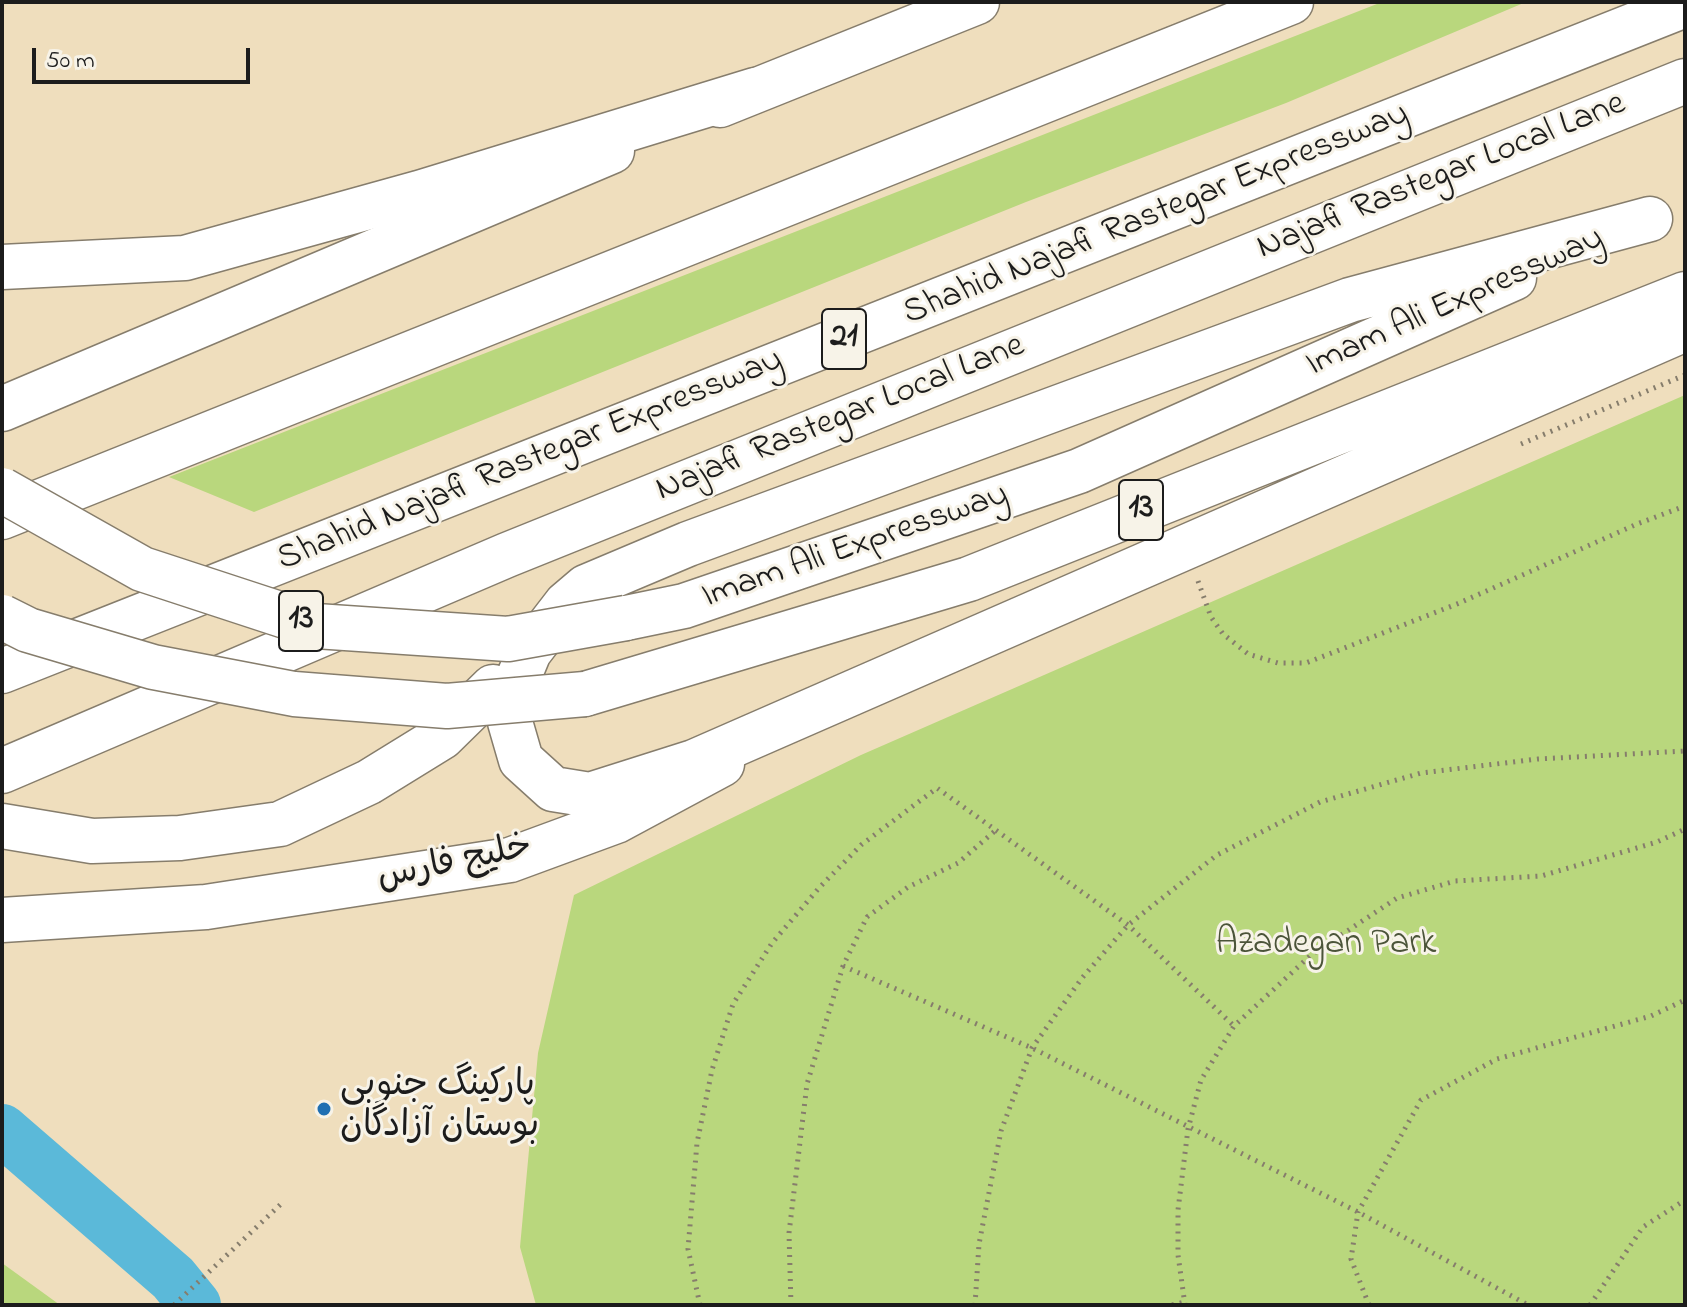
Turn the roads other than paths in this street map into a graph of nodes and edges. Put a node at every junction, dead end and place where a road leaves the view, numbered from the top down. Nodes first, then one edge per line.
1 (977, 2) edge
2 (1291, 2) edge
3 (1685, 5) edge
4 (1685, 81) edge
5 (755, 90) junction
6 (1668, 212) edge
7 (2, 267) edge
8 (1685, 294) edge
9 (1685, 329) edge
10 (2, 409) edge
11 (2, 490) edge
12 (2, 517) edge
13 (2, 617) edge
14 (529, 652) junction
15 (2, 671) edge
16 (871, 685) junction
17 (2, 771) edge
18 (2, 826) edge
19 (2, 920) edge

1 - 5 main road
2 - 12 main road
3 - 15 main road, Shahid Najafi Rastegar Expressway / 21
4 - 17 main road, Najafi Rastegar Local Lane
5 - 7 main road
5 - 10 main road
6 - 11 main road, Imam Ali Expressway / 13, bridge
6 - 14 main road
8 - 13 main road, Imam Ali Expressway / 13, bridge
9 - 16 main road
14 - 16 main road
14 - 18 main road
16 - 19 main road, خلیج فارس

